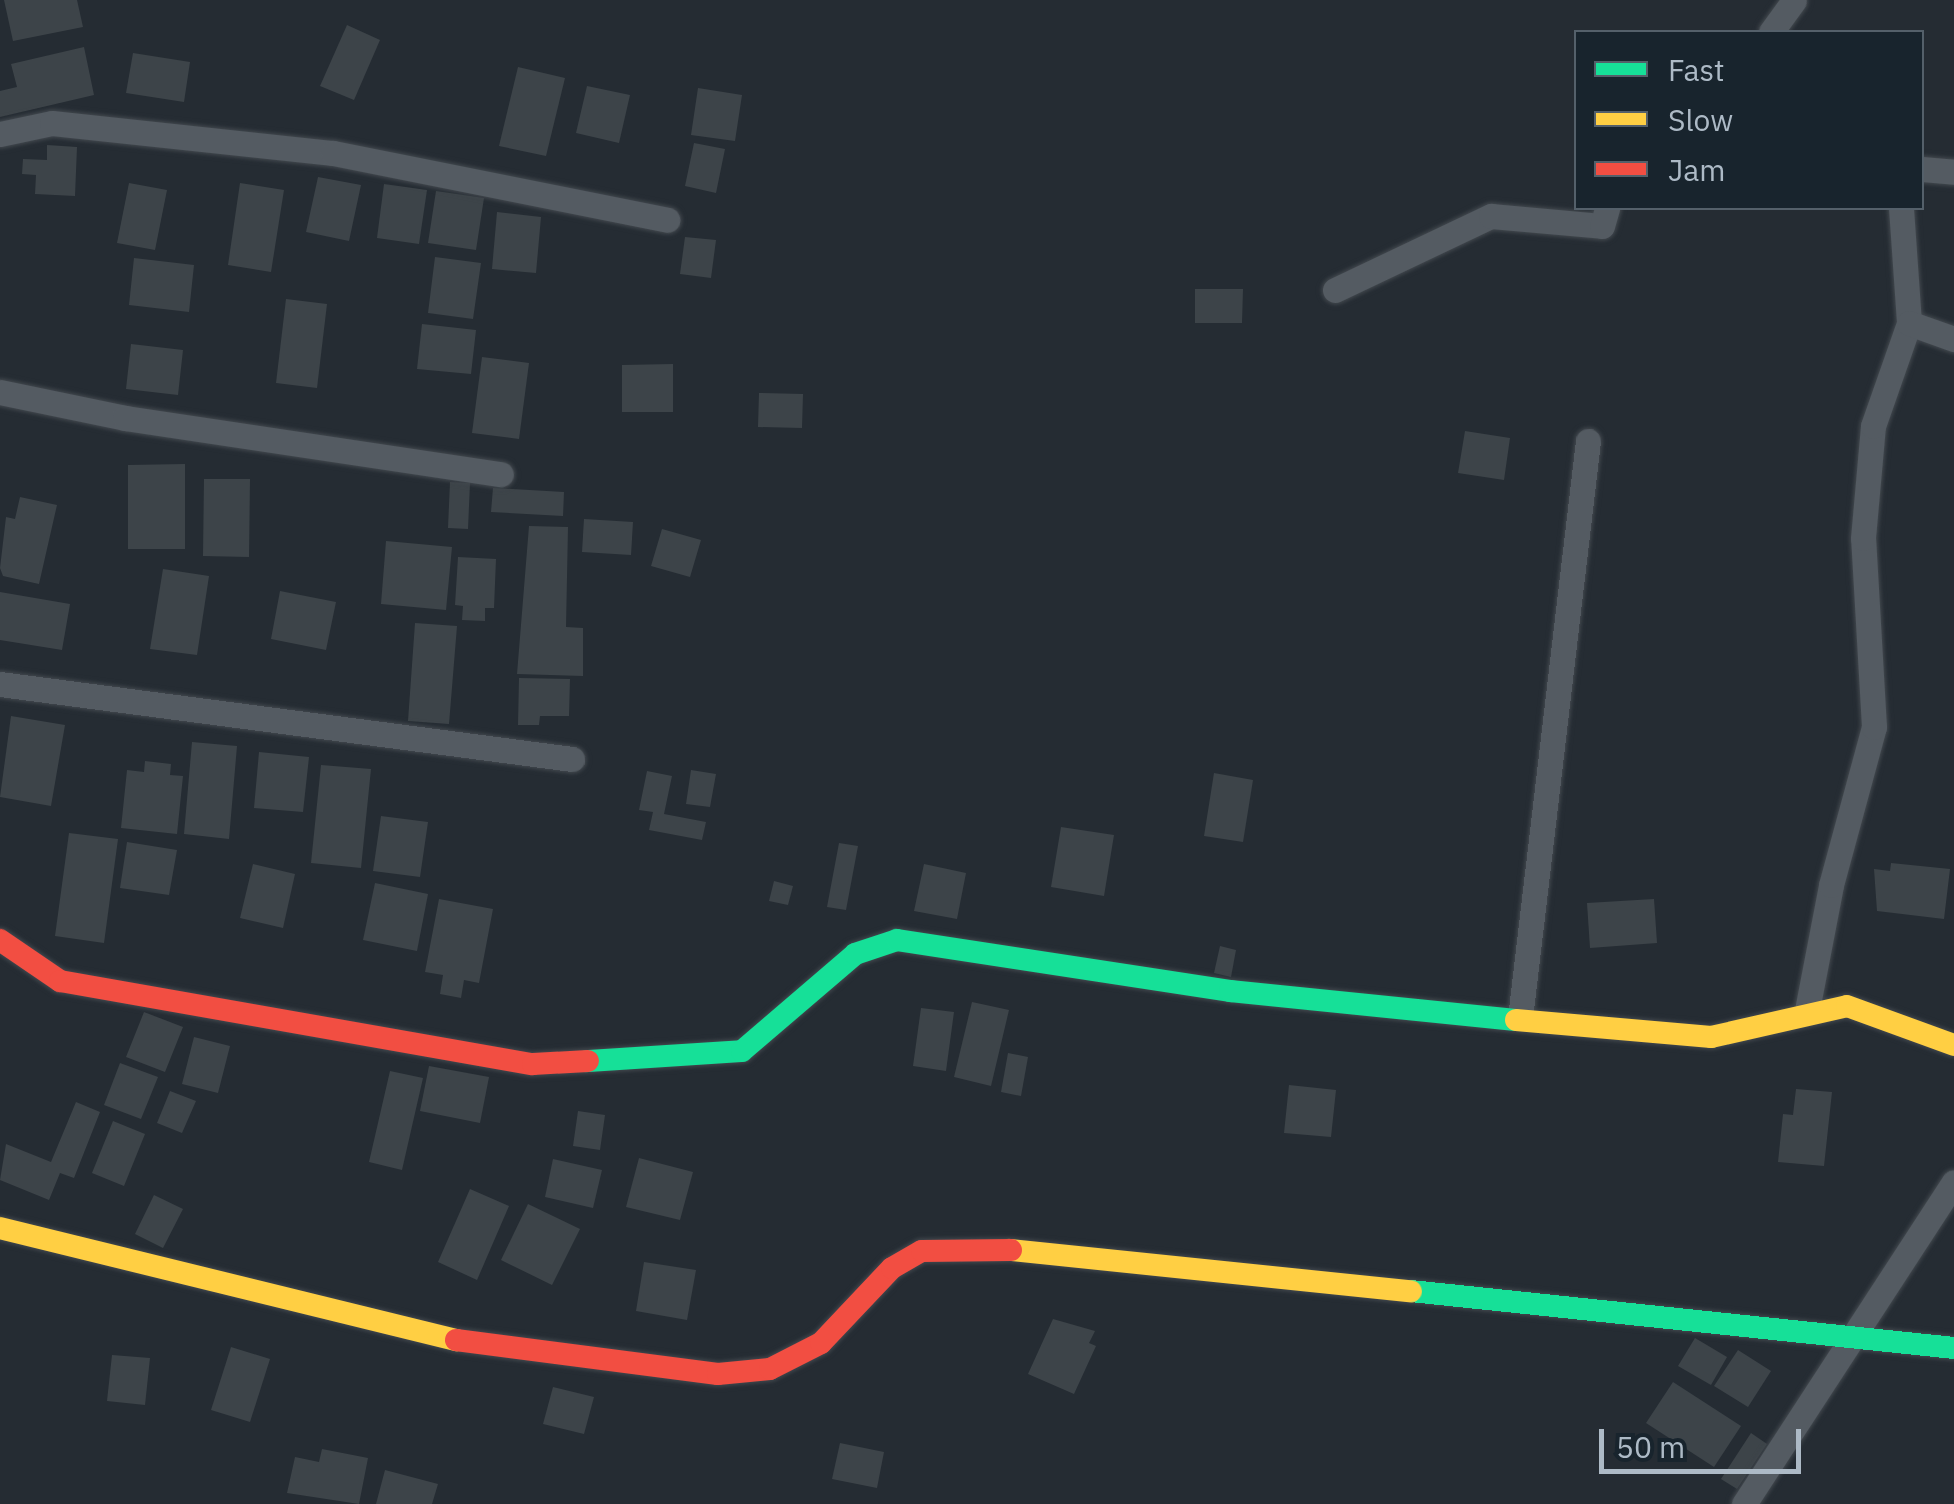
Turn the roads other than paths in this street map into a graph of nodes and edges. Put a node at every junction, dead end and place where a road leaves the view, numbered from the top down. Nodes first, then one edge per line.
1 (1794, 0) edge
2 (1772, 30) edge
3 (0, 134) edge
4 (1924, 169) edge
5 (1954, 172) edge
6 (1607, 210) edge
7 (1901, 210) edge
8 (668, 220) dead end
9 (1335, 290) dead end
10 (1909, 323) junction
11 (1954, 339) edge
12 (0, 392) edge
13 (1588, 441) dead end
14 (501, 474) dead end
15 (0, 684) edge
16 (572, 758) dead end
17 (0, 940) edge
18 (1807, 1010) junction
19 (1520, 1018) junction
20 (1954, 1045) edge
21 (1954, 1182) edge
22 (0, 1228) edge
23 (1852, 1337) junction
24 (1954, 1348) edge
25 (1744, 1504) edge

1 - 2 street
3 - 8 street
4 - 5 street
6 - 9 street
7 - 10 street
10 - 11 street
10 - 18 street
12 - 14 street
13 - 19 street
15 - 16 street
17 - 19 street
18 - 19 street
18 - 20 street
21 - 23 street
22 - 23 street
23 - 24 street
23 - 25 street

